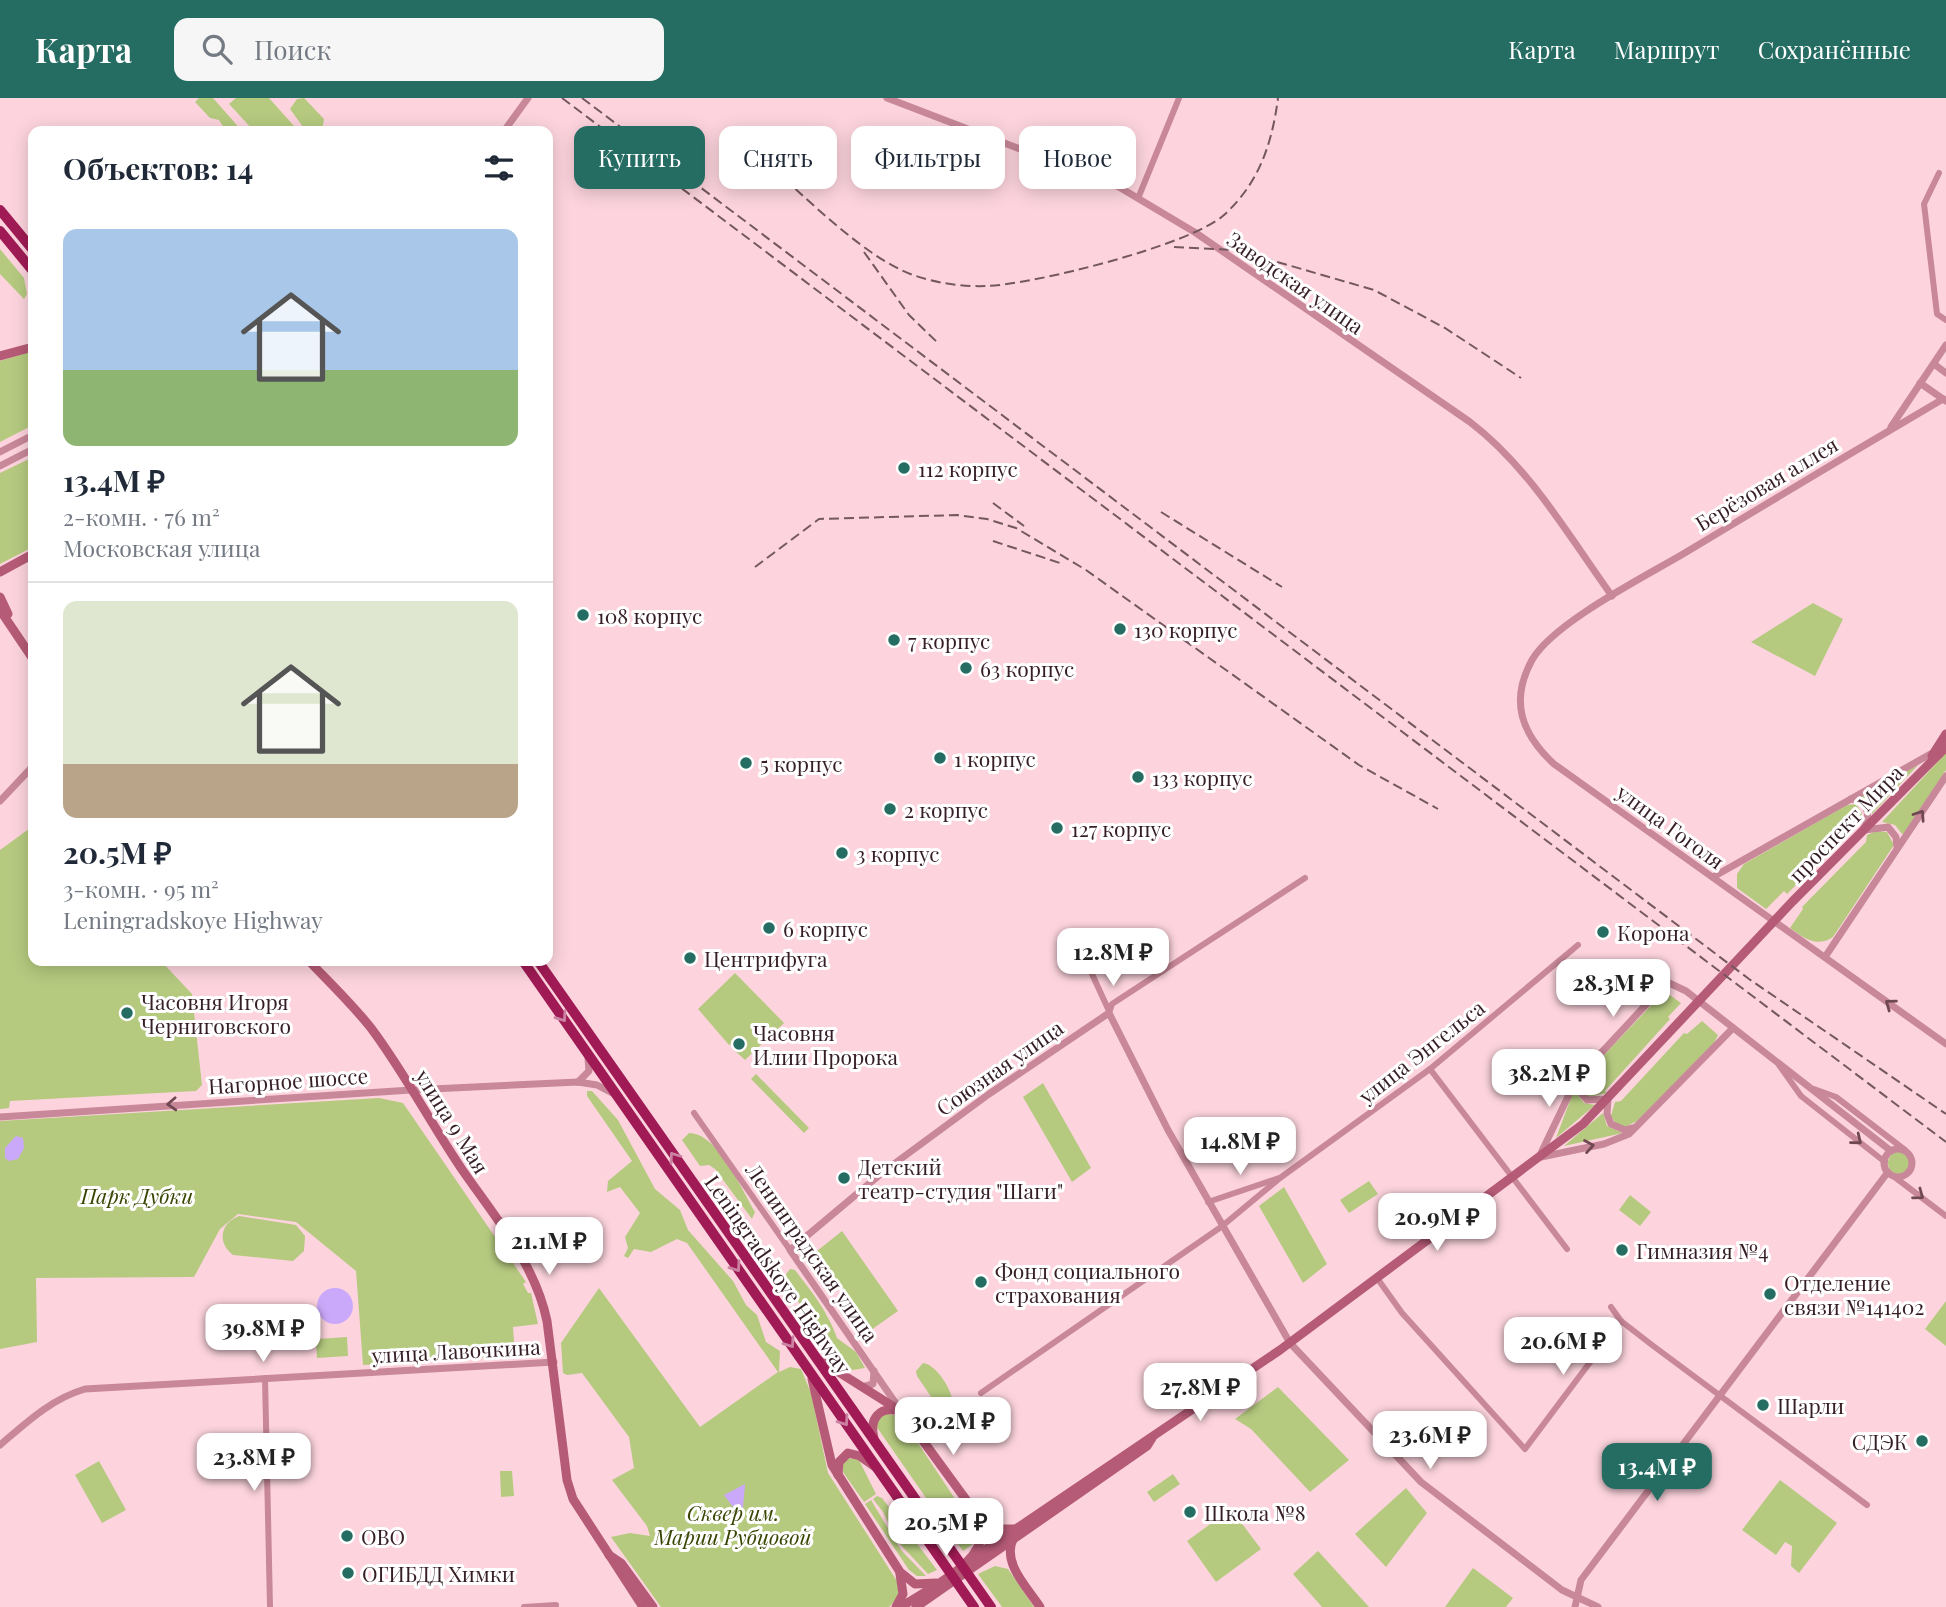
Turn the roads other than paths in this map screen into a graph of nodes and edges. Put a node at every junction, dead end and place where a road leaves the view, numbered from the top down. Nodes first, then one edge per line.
1 (528, 98) edge
2 (887, 98) edge
3 (1179, 98) edge
4 (507, 126) edge
5 (1939, 173) dead end
6 (1139, 196) junction
7 (0, 210) edge
8 (0, 231) edge
9 (28, 244) edge
10 (28, 265) edge
11 (1946, 320) edge
12 (1946, 345) edge
13 (28, 348) edge
14 (0, 356) edge
15 (1934, 364) junction
16 (1946, 373) edge
17 (1920, 383) junction
18 (1944, 400) edge
19 (1889, 430) junction
20 (28, 438) edge
21 (0, 452) edge
22 (28, 452) edge
23 (0, 466) edge
24 (28, 557) edge
25 (0, 572) edge
26 (1612, 596) junction
27 (0, 597) edge
28 (0, 610) edge
29 (17, 635) junction
30 (28, 652) edge
31 (1946, 734) edge
32 (1946, 747) edge
33 (1934, 752) junction
34 (1923, 768) junction
35 (28, 771) edge
36 (1946, 776) edge
37 (1850, 799) junction
38 (0, 801) edge
39 (1859, 835) junction
40 (1894, 854) junction
41 (1713, 877) junction
42 (1305, 878) dead end
43 (1578, 946) dead end
44 (1825, 957) junction
45 (314, 966) edge
46 (527, 966) edge
47 (541, 966) edge
48 (1091, 974) dead end
49 (1109, 1013) junction
50 (1733, 1028) junction
51 (581, 1042) junction
52 (1946, 1044) edge
53 (1778, 1063) junction
54 (1430, 1069) junction
55 (1580, 1075) junction
56 (578, 1082) junction
57 (1808, 1087) junction
58 (411, 1090) junction
59 (617, 1096) junction
60 (1608, 1099) junction
61 (694, 1113) dead end
62 (0, 1116) edge
63 (1637, 1126) junction
64 (1905, 1150) junction
65 (1891, 1151) junction
66 (1537, 1158) junction
67 (1885, 1162) junction
68 (1890, 1173) junction
69 (1513, 1177) junction
70 (1280, 1178) junction
71 (1208, 1202) junction
72 (1946, 1216) edge
73 (1221, 1227) junction
74 (1567, 1249) dead end
75 (790, 1250) junction
76 (1377, 1278) junction
77 (1611, 1307) dead end
78 (1621, 1321) junction
79 (1290, 1343) junction
80 (811, 1353) junction
81 (554, 1362) junction
82 (874, 1370) junction
83 (809, 1371) junction
84 (265, 1378) junction
85 (862, 1387) junction
86 (981, 1393) dead end
87 (1721, 1394) junction
88 (888, 1401) junction
89 (902, 1412) junction
90 (0, 1445) edge
91 (877, 1446) junction
92 (879, 1471) junction
93 (839, 1477) junction
94 (1867, 1505) dead end
95 (980, 1520) junction
96 (1015, 1533) junction
97 (608, 1554) junction
98 (973, 1558) junction
99 (984, 1559) junction
100 (1012, 1564) junction
101 (900, 1572) junction
102 (939, 1586) junction
103 (1577, 1593) junction
104 (556, 1605) edge
105 (270, 1607) edge
106 (524, 1607) edge
107 (643, 1607) edge
108 (653, 1607) edge
109 (899, 1607) edge
110 (916, 1607) edge
111 (932, 1607) edge
112 (974, 1607) edge
113 (991, 1607) edge
114 (1040, 1607) edge
115 (1576, 1607) edge
116 (1598, 1607) edge

1 - 4 street
2 - 6 street, Заводская улица
3 - 6 street
5 - 11 street
6 - 26 street, Заводская улица
7 - 9 highway
8 - 10 highway
12 - 15 street, Берёзовая аллея
13 - 14 main road
15 - 16 street
15 - 17 street, Берёзовая аллея
17 - 18 street
17 - 19 street, Берёзовая аллея
18 - 19 street
19 - 26 street, Берёзовая аллея
20 - 21 street
22 - 23 street
24 - 25 main road
26 - 41 street, улица Гоголя
27 - 29 main road
28 - 29 main road
29 - 30 main road
31 - 33 main road, проспект Мира
32 - 34 main road, проспект Мира
33 - 34 main road, проспект Мира
33 - 37 street
34 - 39 main road, проспект Мира
35 - 38 street
40 -> 36 street
37 - 39 street
37 - 41 street
39 - 40 street
39 - 60 main road, проспект Мира
40 - 44 street
41 - 44 street, улица Гоголя
42 - 49 street, Союзная улица
43 - 54 street, улица Энгельса
52 -> 44 street, улица Гоголя
45 - 58 main road, улица 9 Мая
46 -> 51 highway, Leningradskoye Highway
80 -> 47 highway, Leningradskoye Highway
48 - 49 street
49 - 71 street
49 - 75 street, Союзная улица
50 - 53 street
50 - 55 street
50 - 63 street
51 - 56 street
51 - 59 highway, Leningradskoye Highway
53 - 57 street
53 -> 67 street
54 - 69 street
54 - 70 street, улица Энгельса
55 - 60 street
55 - 66 street
56 - 58 street, Нагорное шоссе
56 - 59 street
57 - 64 street
57 - 65 street
58 -> 62 street, Нагорное шоссе
58 - 81 main road, улица 9 Мая
59 -> 83 highway, Leningradskoye Highway
60 - 63 street
60 - 66 main road, проспект Мира
61 - 75 street, Ленинградская улица
66 -> 63 street
64 - 65 street
64 - 68 street
65 - 67 street
66 - 69 main road, проспект Мира
67 - 68 street
68 -> 72 street
68 - 87 street
69 - 74 street
69 - 76 main road, проспект Мира
70 - 71 street, улица Энгельса
70 - 73 street, улица Энгельса
71 - 73 street
73 - 79 street
73 - 86 street, улица Энгельса
75 - 82 street, Ленинградская улица
76 - 78 street
76 - 79 main road, проспект Мира
77 - 78 street
78 - 87 street
79 - 96 main road, проспект Мира
79 - 103 street
80 - 85 main road
80 - 91 highway, Leningradskoye Highway
81 - 84 street, улица Лавочкина
81 - 97 main road, улица 9 Мая
82 - 85 street
82 - 88 street, Ленинградская улица
83 -> 92 highway, Leningradskoye Highway
83 - 93 main road
84 - 90 street, улица Лавочкина
84 - 105 street
85 - 88 main road
87 - 94 street
87 - 103 street
88 - 89 main road
88 - 89 street, Ленинградская улица
88 - 91 main road
89 - 95 main road
91 - 113 highway, Leningradskoye Highway
92 - 93 main road
92 - 112 highway, Leningradskoye Highway
93 - 101 main road
95 - 96 main road
95 - 98 main road
96 - 98 main road
96 - 99 main road
96 - 100 main road
97 - 107 main road, улица 9 Мая
97 - 108 main road, улица 9 Мая
98 - 102 main road
99 - 100 main road
99 - 102 main road
100 - 114 main road
101 - 102 main road
101 - 109 main road
102 - 109 main road
102 - 110 main road
102 - 111 main road
103 - 115 street
103 - 116 street
104 - 106 street

